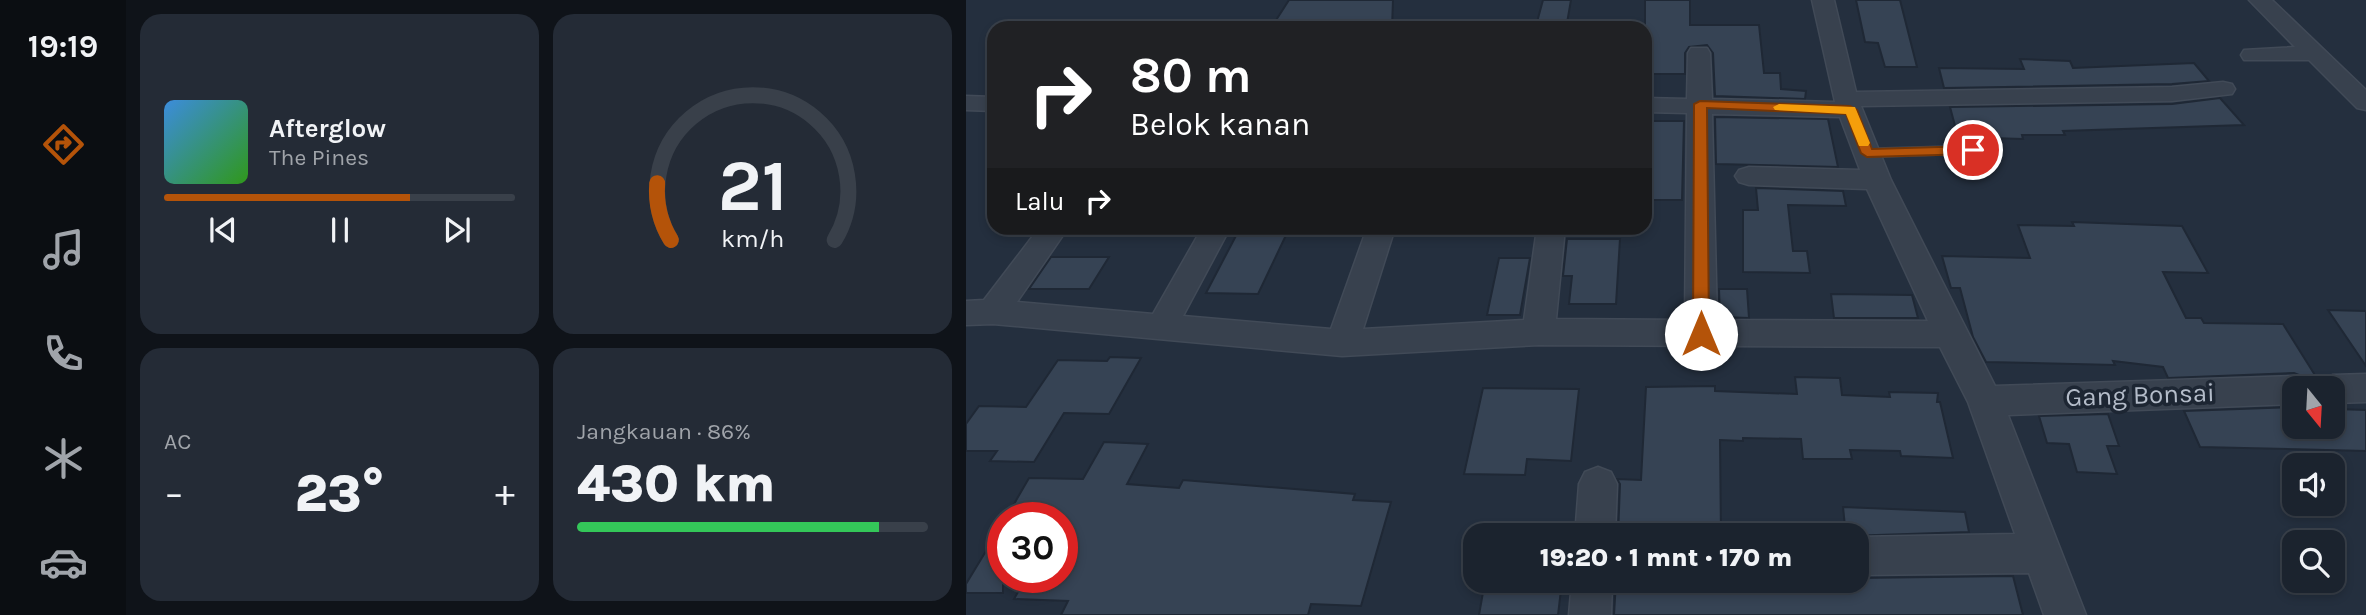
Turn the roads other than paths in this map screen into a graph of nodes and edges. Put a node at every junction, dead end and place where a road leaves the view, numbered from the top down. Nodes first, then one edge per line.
1 (1823, 0) edge
2 (2260, 0) edge
3 (2313, 52) junction
4 (1699, 53) dead end
5 (2252, 55) dead end
6 (2223, 89) dead end
7 (966, 103) edge
8 (2366, 103) edge
9 (987, 104) edge
10 (1700, 104) junction
11 (1652, 105) edge
12 (1848, 105) junction
13 (1973, 150) dead end
14 (1872, 167) junction
15 (1749, 176) dead end
16 (1048, 235) edge
17 (1212, 235) edge
18 (1379, 235) edge
19 (1550, 235) edge
20 (979, 313) edge
21 (1161, 328) junction
22 (1539, 332) junction
23 (1701, 334) junction
24 (1950, 334) junction
25 (1342, 343) junction
26 (2366, 388) edge
27 (2345, 389) edge
28 (2282, 390) edge
29 (1985, 401) junction
30 (1598, 484) dead end
31 (1596, 523) edge
32 (2044, 553) junction
33 (1869, 556) edge
34 (1591, 593) edge
35 (1590, 615) edge
36 (2065, 615) edge

1 - 12 street
2 - 3 street
3 - 5 street
3 - 8 street
4 - 10 street
6 - 12 street
7 - 9 street
10 - 11 street
10 - 12 street
10 - 23 street
12 - 14 street
13 - 14 lane
14 - 15 street
14 - 24 street
16 - 20 street
17 - 21 street
18 - 25 street
19 - 22 street
20 - 21 street
21 - 25 street
22 - 23 street
22 - 25 street
23 - 24 street
24 - 29 street
26 - 27 street
28 - 29 street, Gang Bonsai
29 - 32 street
30 - 31 street
32 - 33 street
32 - 36 street
34 - 35 street

